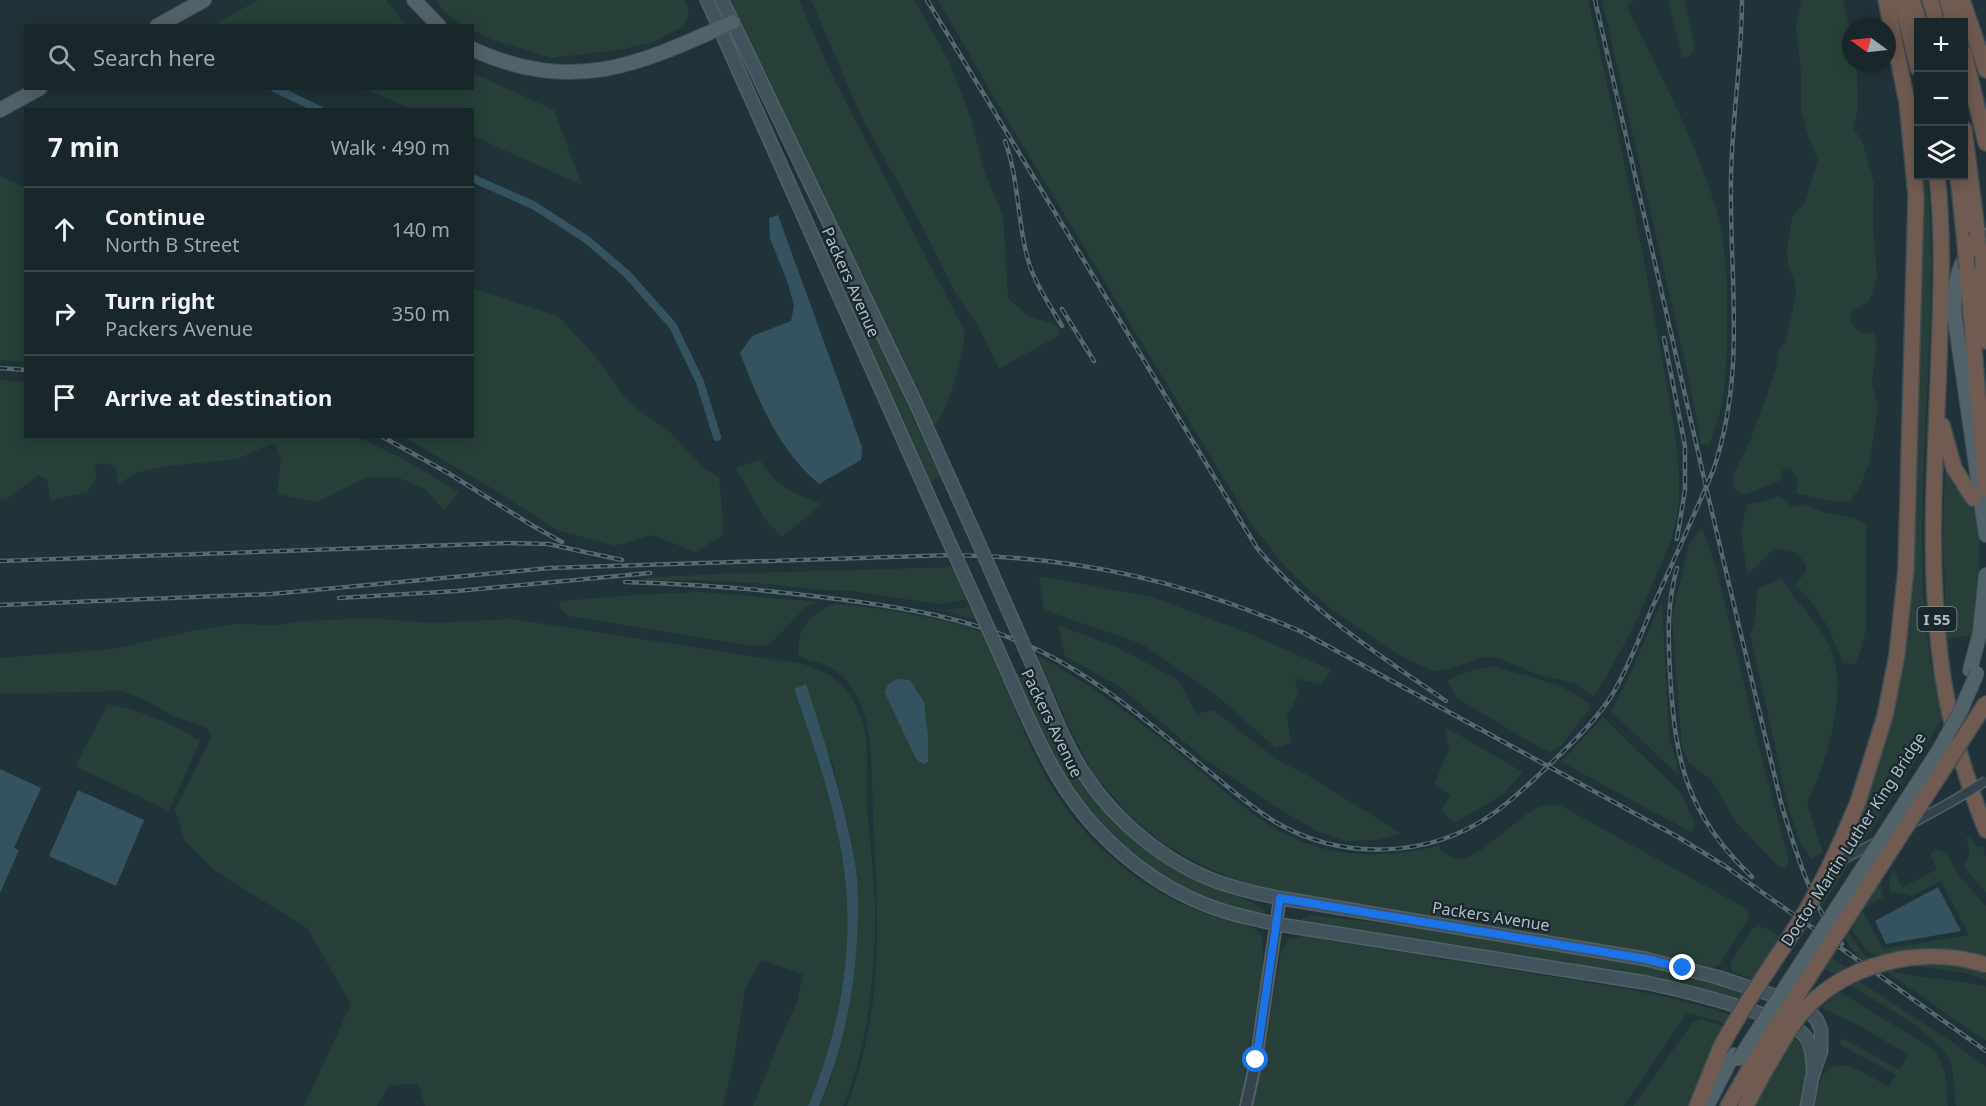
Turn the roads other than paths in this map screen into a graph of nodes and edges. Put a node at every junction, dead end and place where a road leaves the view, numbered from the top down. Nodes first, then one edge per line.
1 (204, 0) edge
2 (414, 0) edge
3 (707, 0) edge
4 (722, 0) edge
5 (1886, 0) edge
6 (1900, 0) edge
7 (1912, 0) edge
8 (1930, 0) edge
9 (1947, 0) edge
10 (1962, 0) edge
11 (1918, 18) edge
12 (1936, 18) edge
13 (1953, 18) edge
14 (733, 22) junction
15 (161, 24) edge
16 (437, 24) edge
17 (720, 28) junction
18 (474, 50) edge
19 (1914, 53) edge
20 (1968, 69) edge
21 (1986, 70) edge
22 (36, 90) edge
23 (0, 110) edge
24 (1986, 142) edge
25 (1968, 153) edge
26 (1937, 180) edge
27 (1958, 180) edge
28 (1981, 233) edge
29 (1986, 341) edge
30 (1937, 402) junction
31 (1986, 489) edge
32 (1973, 498) dead end
33 (1986, 535) edge
34 (1986, 575) edge
35 (1986, 648) edge
36 (1974, 672) junction
37 (1986, 703) edge
38 (1986, 781) edge
39 (1986, 830) edge
40 (1826, 869) dead end
41 (1280, 898) junction
42 (1276, 924) junction
43 (1986, 965) edge
44 (1741, 1061) junction
45 (1812, 1078) junction
46 (1246, 1106) edge
47 (1697, 1106) edge
48 (1707, 1106) edge
49 (1713, 1106) edge
50 (1728, 1106) edge
51 (1746, 1106) edge
52 (1807, 1106) edge

1 - 15 main road
2 - 16 main road
3 - 17 main road, Packers Avenue
4 - 14 main road, Packers Avenue
5 - 44 highway, bridge
6 - 19 highway
7 - 11 highway
8 - 12 highway
9 - 13 highway
10 - 21 highway
14 - 17 main road
14 - 41 main road, Packers Avenue, bridge
17 - 18 main road
17 - 42 main road, Packers Avenue, bridge
20 - 24 highway
22 - 23 main road
25 - 28 highway
26 - 30 highway, I 55
27 - 31 highway, bridge
28 - 29 highway, bridge
28 - 33 main road
30 - 32 highway
30 - 39 highway, I 55
34 - 36 main road, Doctor Martin Luther King Bridge
35 - 36 main road, Doctor Martin Luther King Bridge
36 - 44 main road, Doctor Martin Luther King Bridge, bridge
37 - 44 highway, bridge
38 - 40 street, bridge
41 - 42 street
41 - 45 main road, Packers Avenue
42 - 45 main road, Packers Avenue
42 - 46 street
43 - 44 highway, bridge
44 - 47 highway
44 - 48 main road, Doctor Martin Luther King Bridge
44 - 49 main road, Doctor Martin Luther King Bridge
44 - 50 highway
44 - 51 highway
45 - 52 main road, Packers Avenue

